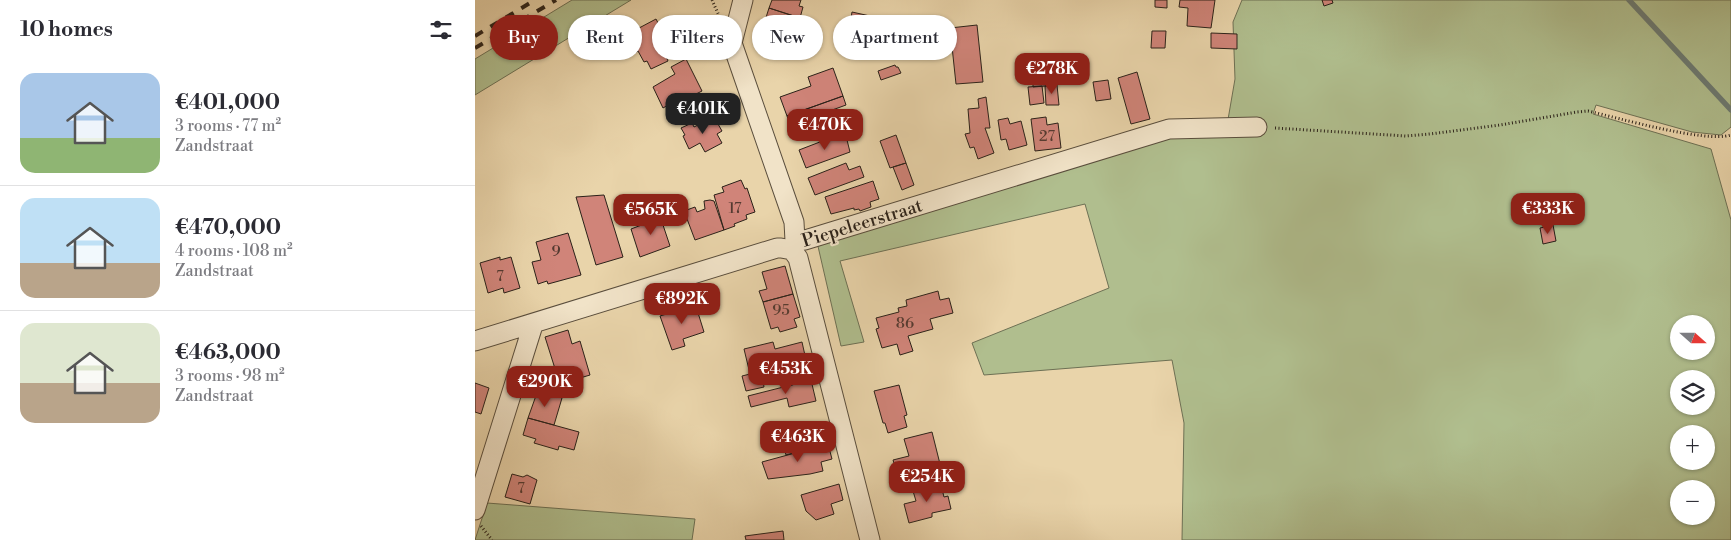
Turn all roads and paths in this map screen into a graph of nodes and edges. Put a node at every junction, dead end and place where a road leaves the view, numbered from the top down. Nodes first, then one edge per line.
1 (743, 0) edge
2 (1257, 127) joint
3 (1731, 135) edge
4 (794, 246) junction
5 (533, 324) junction
6 (475, 341) edge
7 (478, 517) edge
8 (492, 540) edge
9 (869, 540) edge

1 - 4 street
2 - 3 path
2 - 4 street, Piepeleerstraat
4 - 5 street, Piepeleerstraat
4 - 9 street
5 - 6 street, Piepeleerstraat
5 - 7 street
7 - 8 path

